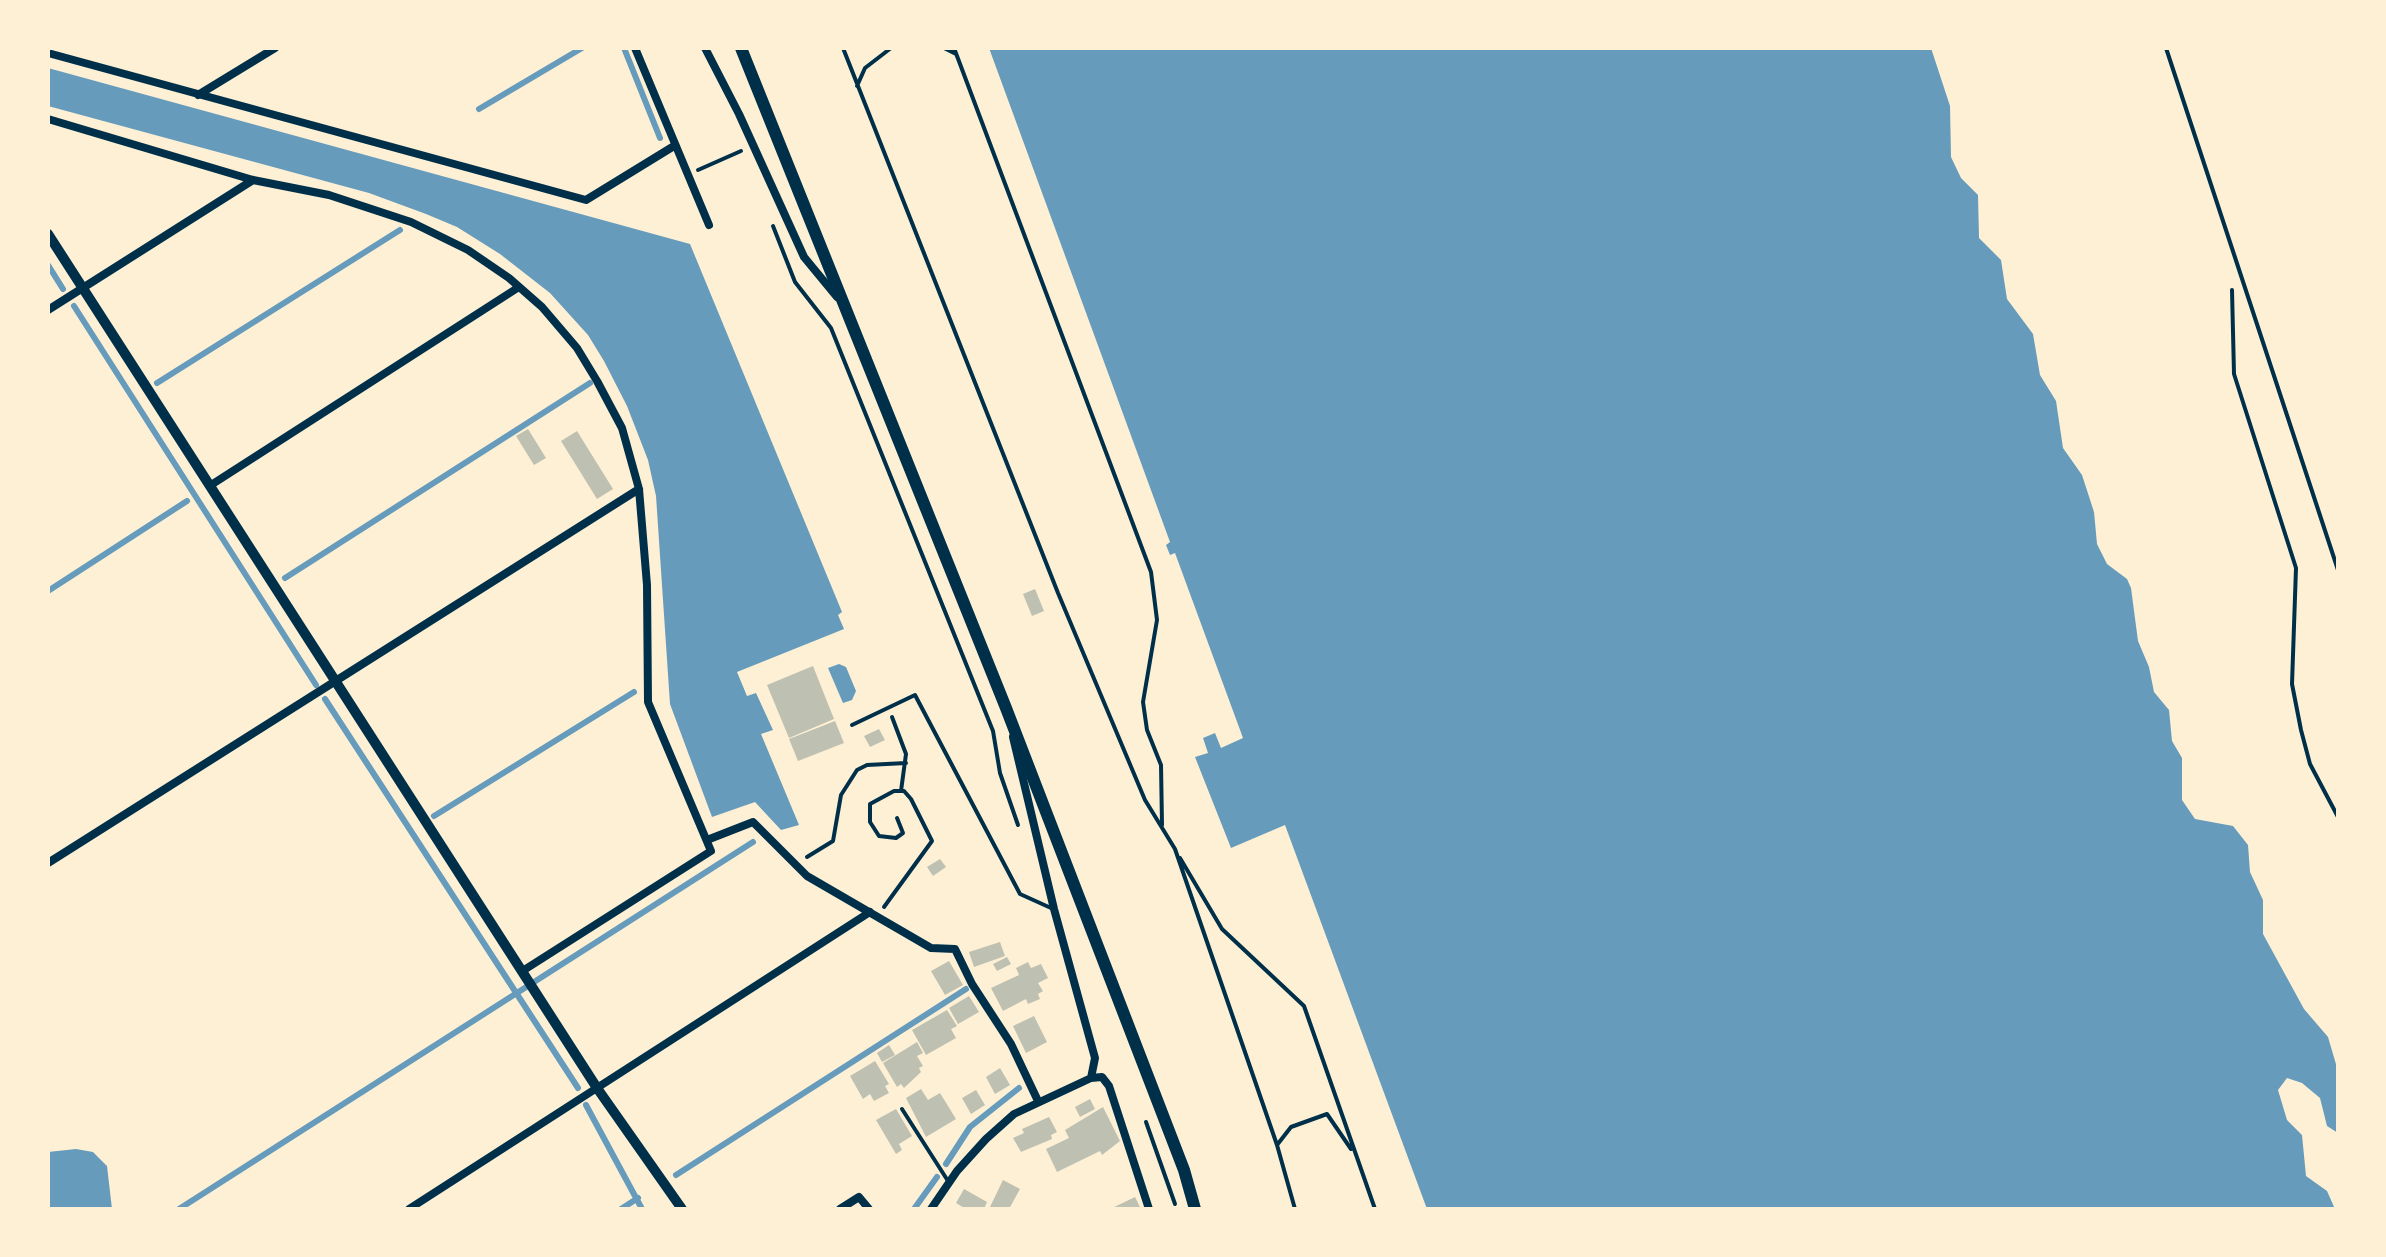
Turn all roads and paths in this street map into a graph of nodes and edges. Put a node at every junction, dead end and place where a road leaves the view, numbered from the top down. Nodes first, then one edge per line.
1 (275, 48) edge
2 (635, 48) edge
3 (705, 48) edge
4 (741, 48) edge
5 (843, 48) edge
6 (891, 48) edge
7 (944, 48) edge
8 (954, 48) edge
9 (2166, 48) edge
10 (48, 53) edge
11 (956, 54) junction
12 (857, 86) junction
13 (198, 95) junction
14 (739, 114) junction
15 (48, 119) edge
16 (674, 146) junction
17 (687, 175) junction
18 (253, 180) junction
19 (772, 224) dead end
20 (709, 225) dead end
21 (48, 234) edge
22 (2232, 286) dead end
23 (519, 287) junction
24 (82, 288) junction
25 (48, 310) edge
26 (851, 313) junction
27 (211, 485) junction
28 (639, 489) junction
29 (2338, 570) edge
30 (336, 680) junction
31 (888, 707) junction
32 (1006, 708) junction
33 (852, 725) dead end
34 (906, 763) junction
35 (901, 791) junction
36 (2338, 817) edge
37 (897, 818) dead end
38 (1162, 827) junction
39 (1023, 839) dead end
40 (707, 840) junction
41 (1175, 849) junction
42 (48, 863) edge
43 (796, 864) junction
44 (1054, 909) junction
45 (874, 914) junction
46 (526, 972) junction
47 (1091, 1078) junction
48 (597, 1088) junction
49 (1038, 1101) junction
50 (902, 1109) dead end
51 (1277, 1145) junction
52 (1355, 1154) junction
53 (949, 1183) junction
54 (409, 1209) edge
55 (682, 1209) edge
56 (840, 1209) edge
57 (869, 1209) edge
58 (931, 1209) edge
59 (1149, 1209) edge
60 (1195, 1209) edge
61 (1295, 1209) edge
62 (1375, 1209) edge

1 - 13 street
2 - 16 street
3 - 14 street
4 - 26 main road
5 - 12 lane
6 - 12 lane
7 - 11 lane
8 - 11 lane
9 - 29 lane
10 - 13 street
11 - 38 lane
12 - 38 lane
13 - 16 street
14 - 17 path
14 - 26 street
15 - 18 street
16 - 17 street
17 - 20 street
18 - 23 street
18 - 24 street
19 - 39 path
21 - 24 street
22 - 36 path
23 - 27 street
23 - 28 street
24 - 25 street
24 - 27 street
26 - 32 main road
27 - 30 street
28 - 30 street
28 - 40 street
30 - 42 street
30 - 46 street
31 - 33 lane
31 - 34 path
31 - 44 lane
32 - 44 street
32 - 60 main road
34 - 35 path
34 - 43 path
35 - 37 path
35 - 45 path
38 - 41 lane
40 - 43 street
40 - 46 street
41 - 51 lane
41 - 52 lane
43 - 45 street
44 - 47 street
45 - 48 street
45 - 49 street
46 - 48 street
47 - 49 street
47 - 59 street
48 - 54 street
48 - 55 street
49 - 53 street
50 - 53 lane
51 - 52 lane
51 - 61 lane
52 - 62 lane
53 - 58 street
56 - 57 street

